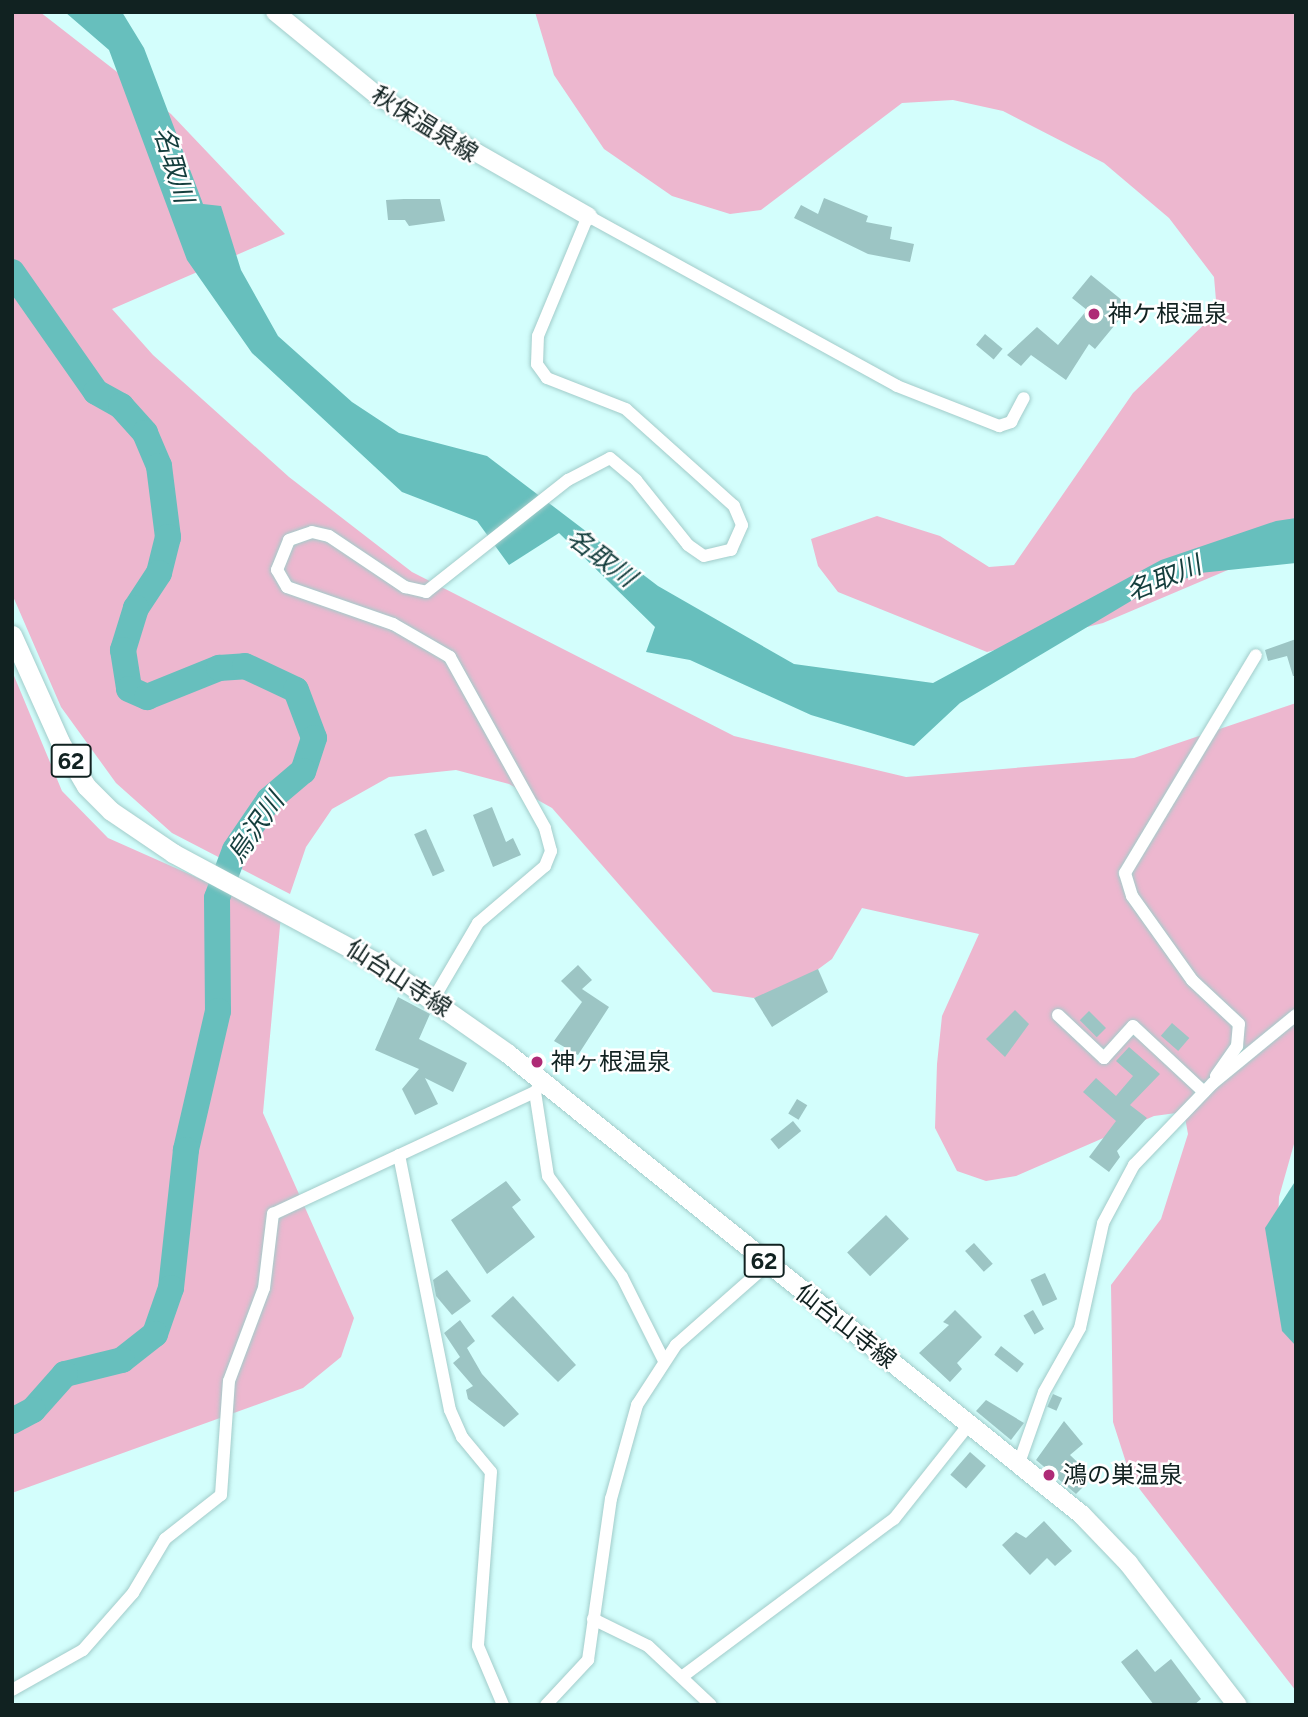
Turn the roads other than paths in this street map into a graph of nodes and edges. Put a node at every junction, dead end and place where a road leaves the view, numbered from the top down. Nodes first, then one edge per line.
1 (275, 12) edge
2 (588, 216) junction
3 (1024, 398) dead end
4 (12, 635) edge
5 (1256, 655) dead end
6 (434, 998) junction
7 (1058, 1015) dead end
8 (1296, 1015) edge
9 (538, 1088) junction
10 (1209, 1088) junction
11 (399, 1155) junction
12 (768, 1264) junction
13 (664, 1360) junction
14 (970, 1423) junction
15 (1019, 1463) junction
16 (593, 1619) junction
17 (682, 1676) junction
18 (12, 1690) edge
19 (503, 1705) edge
20 (546, 1705) edge
21 (711, 1705) edge
22 (1237, 1705) edge

1 - 2 main road, 秋保温泉線
2 - 3 street
2 - 6 street
4 - 6 main road, 仙台山寺線 / 62
5 - 10 street
6 - 9 main road, 仙台山寺線 / 62
7 - 10 street
8 - 10 street
9 - 11 street
9 - 12 main road, 仙台山寺線 / 62
9 - 13 street
10 - 15 street
11 - 18 street
11 - 19 street
12 - 13 street
12 - 14 main road, 仙台山寺線 / 62
13 - 16 street
14 - 15 main road, 仙台山寺線 / 62
14 - 17 street
15 - 22 main road, 仙台山寺線 / 62
16 - 17 street
16 - 20 street
17 - 21 street

